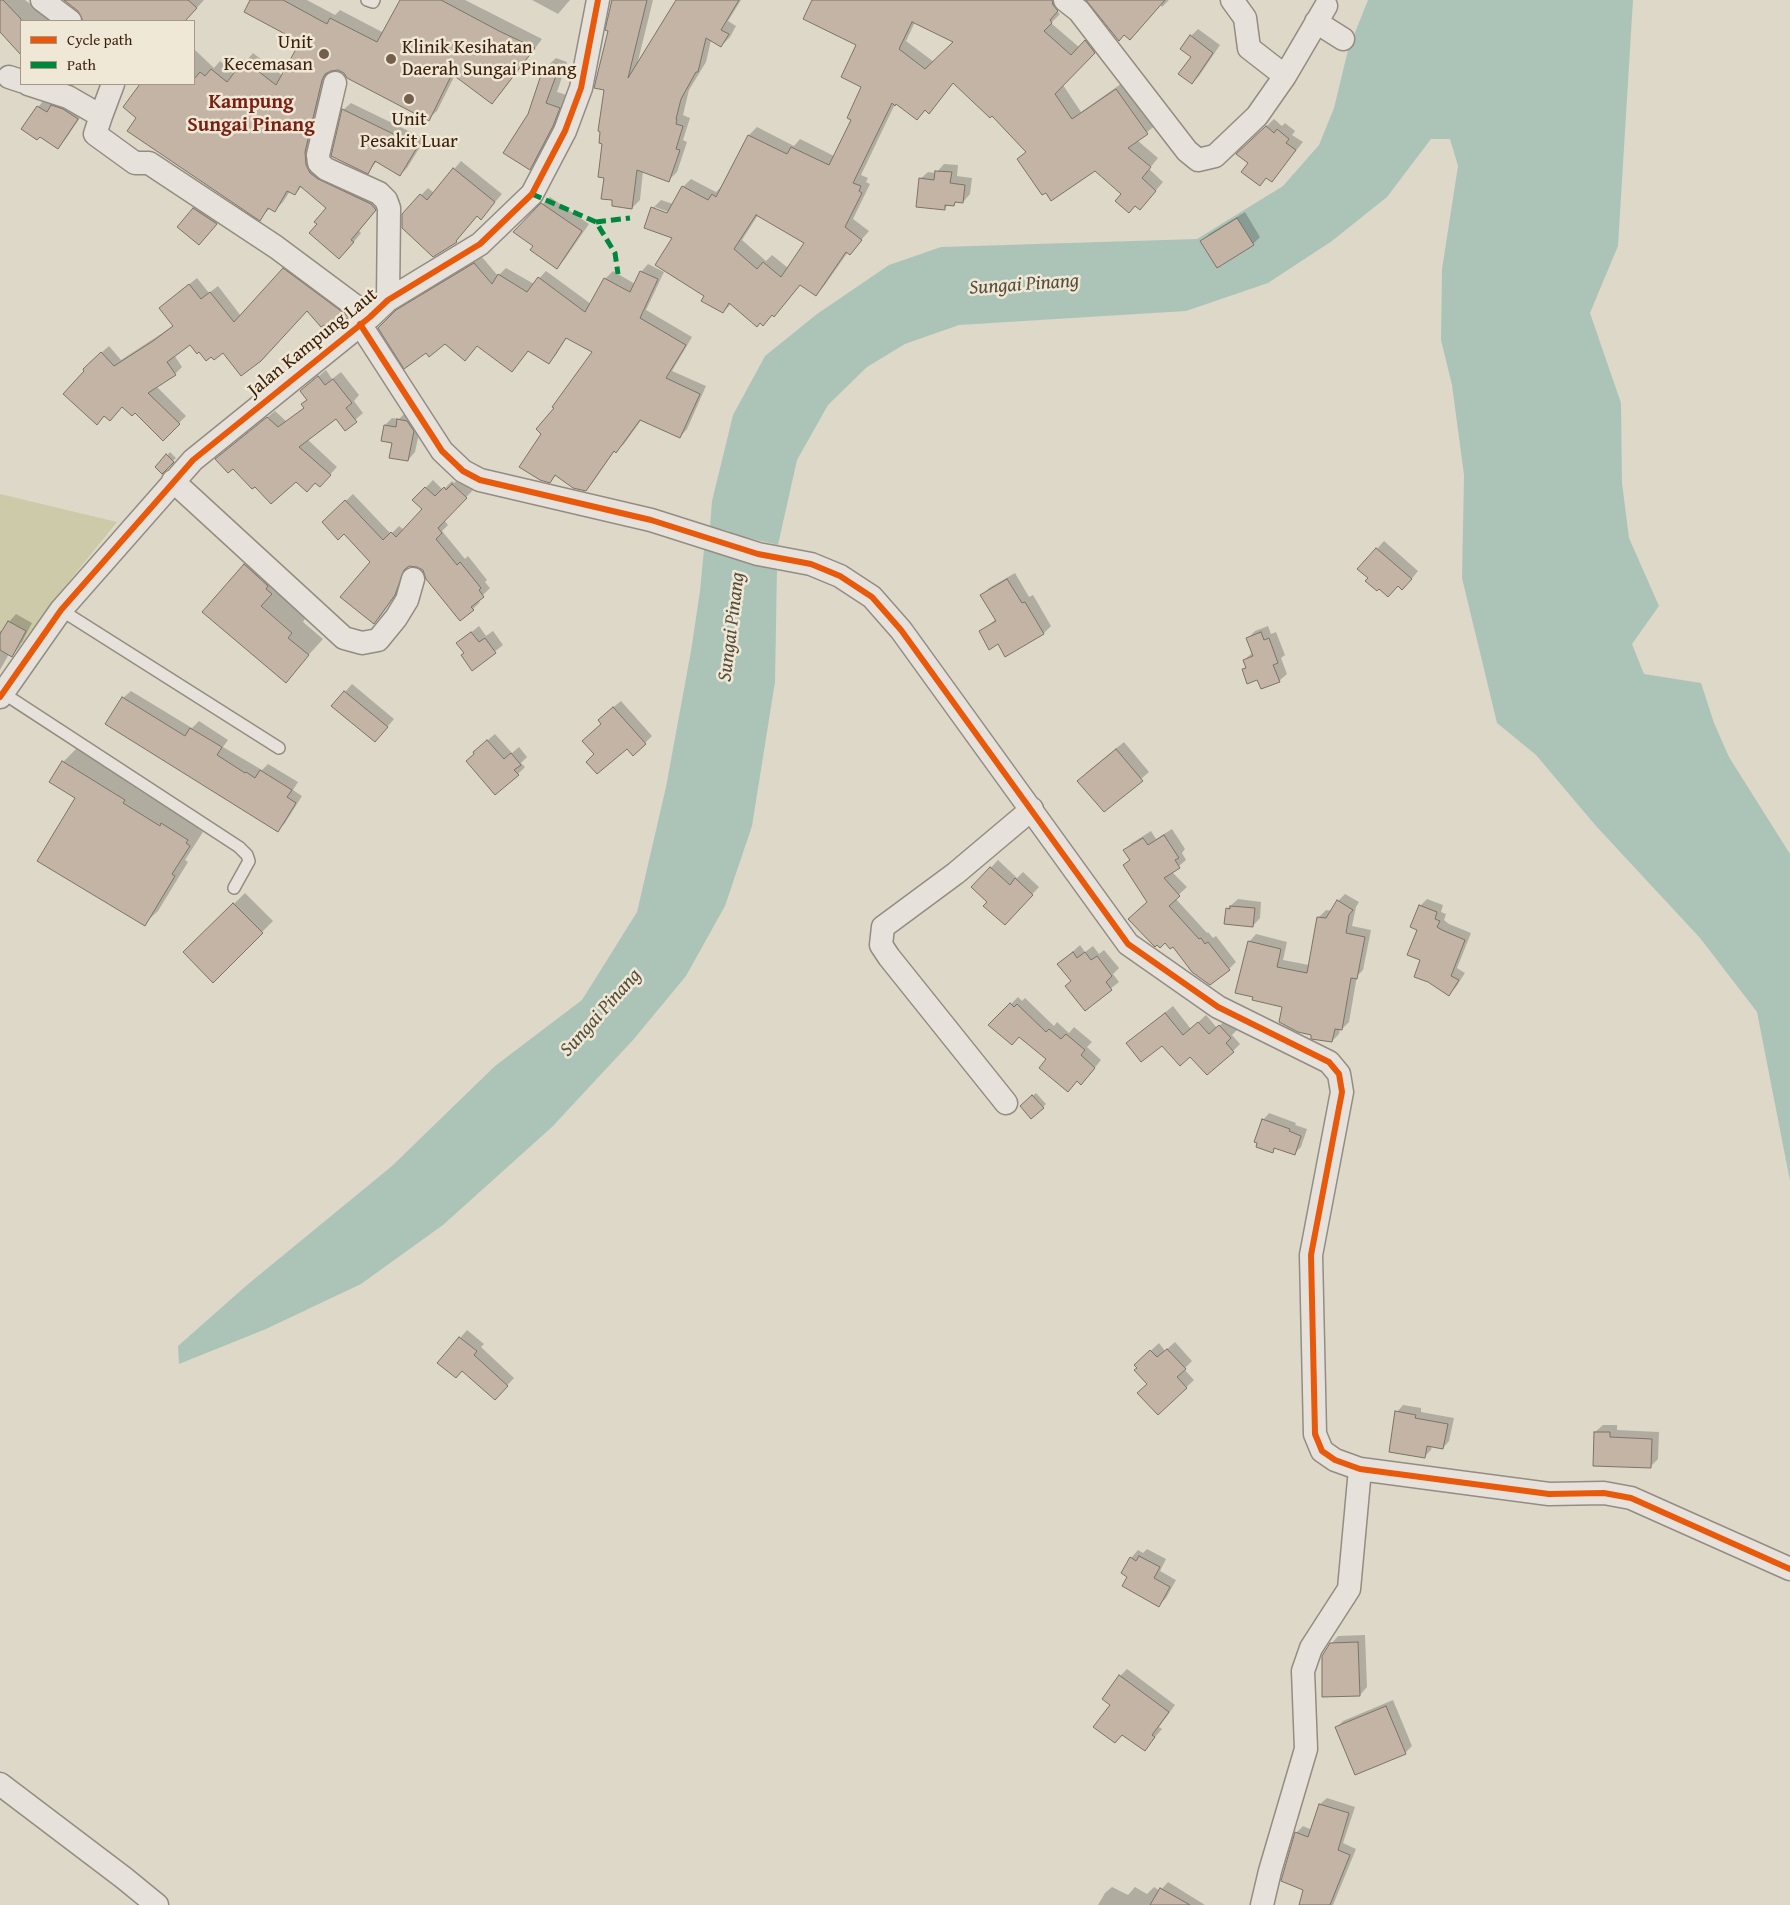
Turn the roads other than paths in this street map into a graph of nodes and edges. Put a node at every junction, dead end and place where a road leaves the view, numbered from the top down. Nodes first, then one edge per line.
1 (42, 0) edge
2 (367, 0) edge
3 (374, 0) edge
4 (598, 0) edge
5 (1065, 0) edge
6 (1232, 0) edge
7 (69, 20) edge
8 (1343, 39) dead end
9 (1285, 76) junction
10 (335, 83) dead end
11 (31, 85) edge
12 (113, 85) edge
13 (101, 116) junction
14 (388, 300) junction
15 (365, 320) junction
16 (173, 482) junction
17 (413, 579) dead end
18 (61, 610) junction
19 (1, 694) edge
20 (279, 748) dead end
21 (1032, 809) junction
22 (234, 888) dead end
23 (1006, 1102) dead end
24 (1360, 1469) junction
25 (1790, 1569) edge
26 (0, 1784) edge
27 (157, 1905) edge
28 (1262, 1905) edge

1 - 7 street
2 - 3 lane
4 - 14 street, Jalan Kampung Laut
5 - 9 street
6 - 9 street
8 - 9 street
10 - 14 street
11 - 13 street
12 - 13 street
13 - 15 street
14 - 15 street, Jalan Kampung Laut
15 - 16 street, Jalan Kampung Laut
15 - 21 street
16 - 17 street
16 - 18 street, Jalan Kampung Laut
18 - 19 street, Jalan Kampung Laut
18 - 20 lane
19 - 22 lane
21 - 23 street
21 - 24 street
24 - 25 street
24 - 28 street
26 - 27 street

